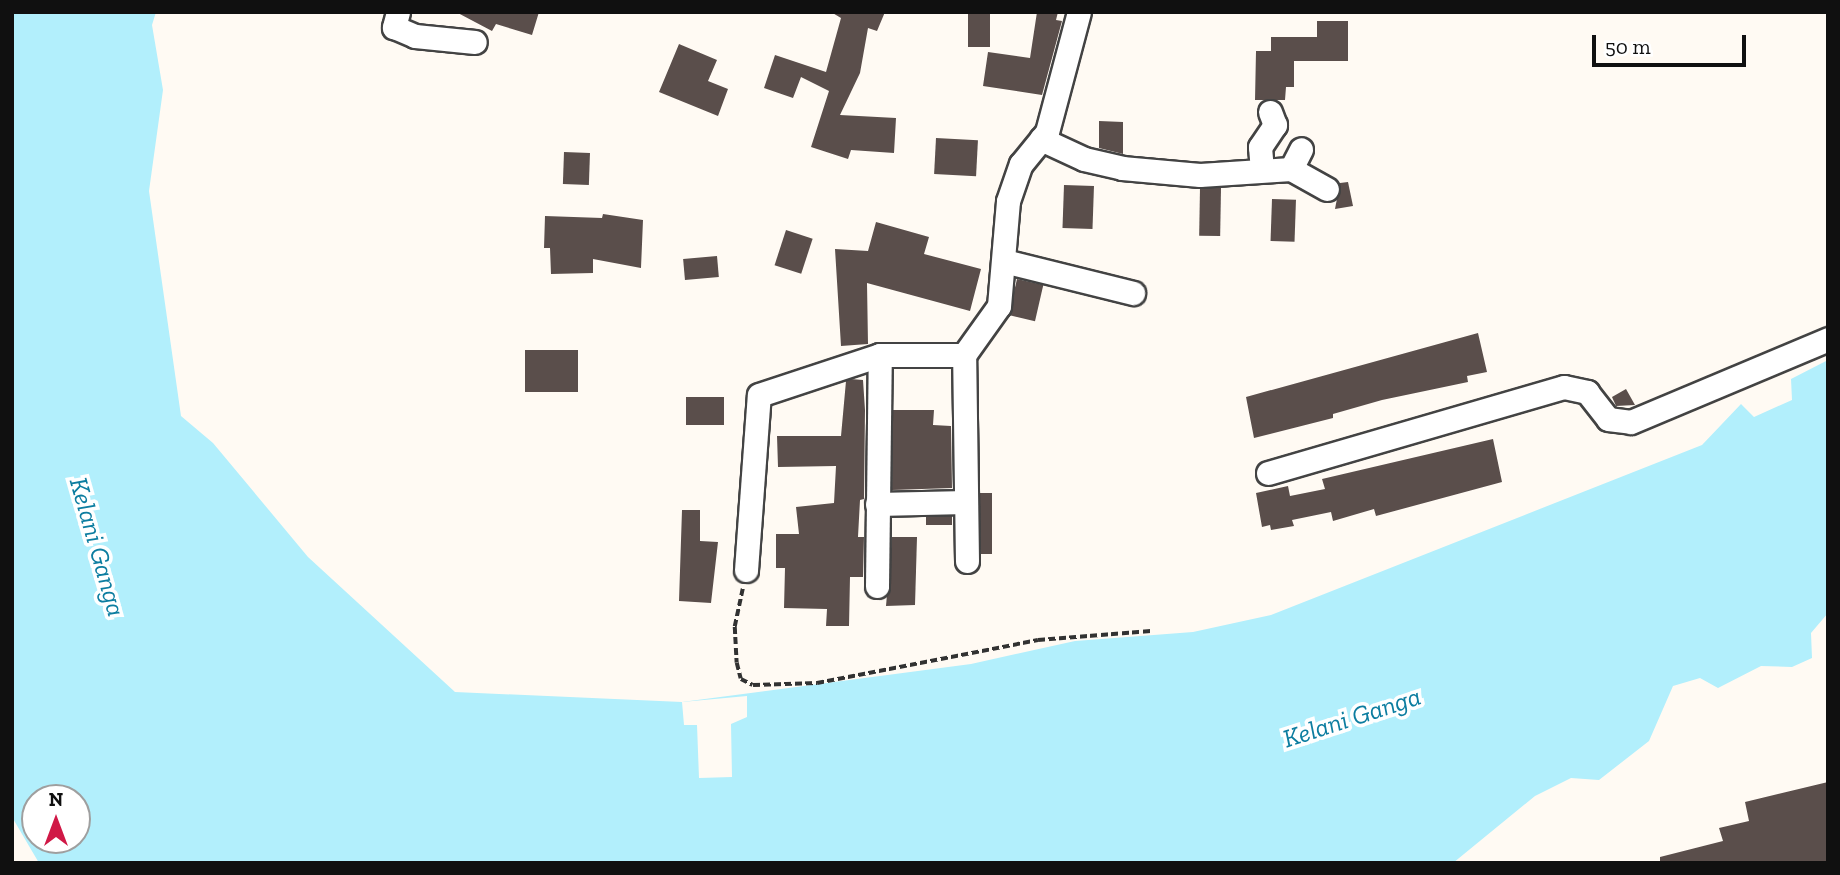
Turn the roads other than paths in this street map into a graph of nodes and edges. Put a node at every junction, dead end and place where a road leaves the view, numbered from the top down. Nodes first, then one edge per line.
1 (398, 12) edge
2 (1079, 12) edge
3 (475, 42) dead end
4 (1270, 112) dead end
5 (1041, 139) junction
6 (1262, 170) junction
7 (1327, 189) dead end
8 (1004, 261) junction
9 (1133, 293) dead end
10 (1828, 339) edge
11 (880, 355) junction
12 (964, 355) junction
13 (1268, 473) dead end
14 (966, 502) junction
15 (877, 504) junction
16 (967, 561) dead end
17 (746, 569) road end
18 (877, 586) dead end

1 - 3 street
2 - 5 street
4 - 6 street
5 - 6 street
5 - 8 street
6 - 7 street
8 - 9 street
8 - 12 street
10 - 13 street
11 - 12 street
11 - 15 street
11 - 17 street
12 - 14 street
14 - 15 street
14 - 16 street
15 - 18 street

